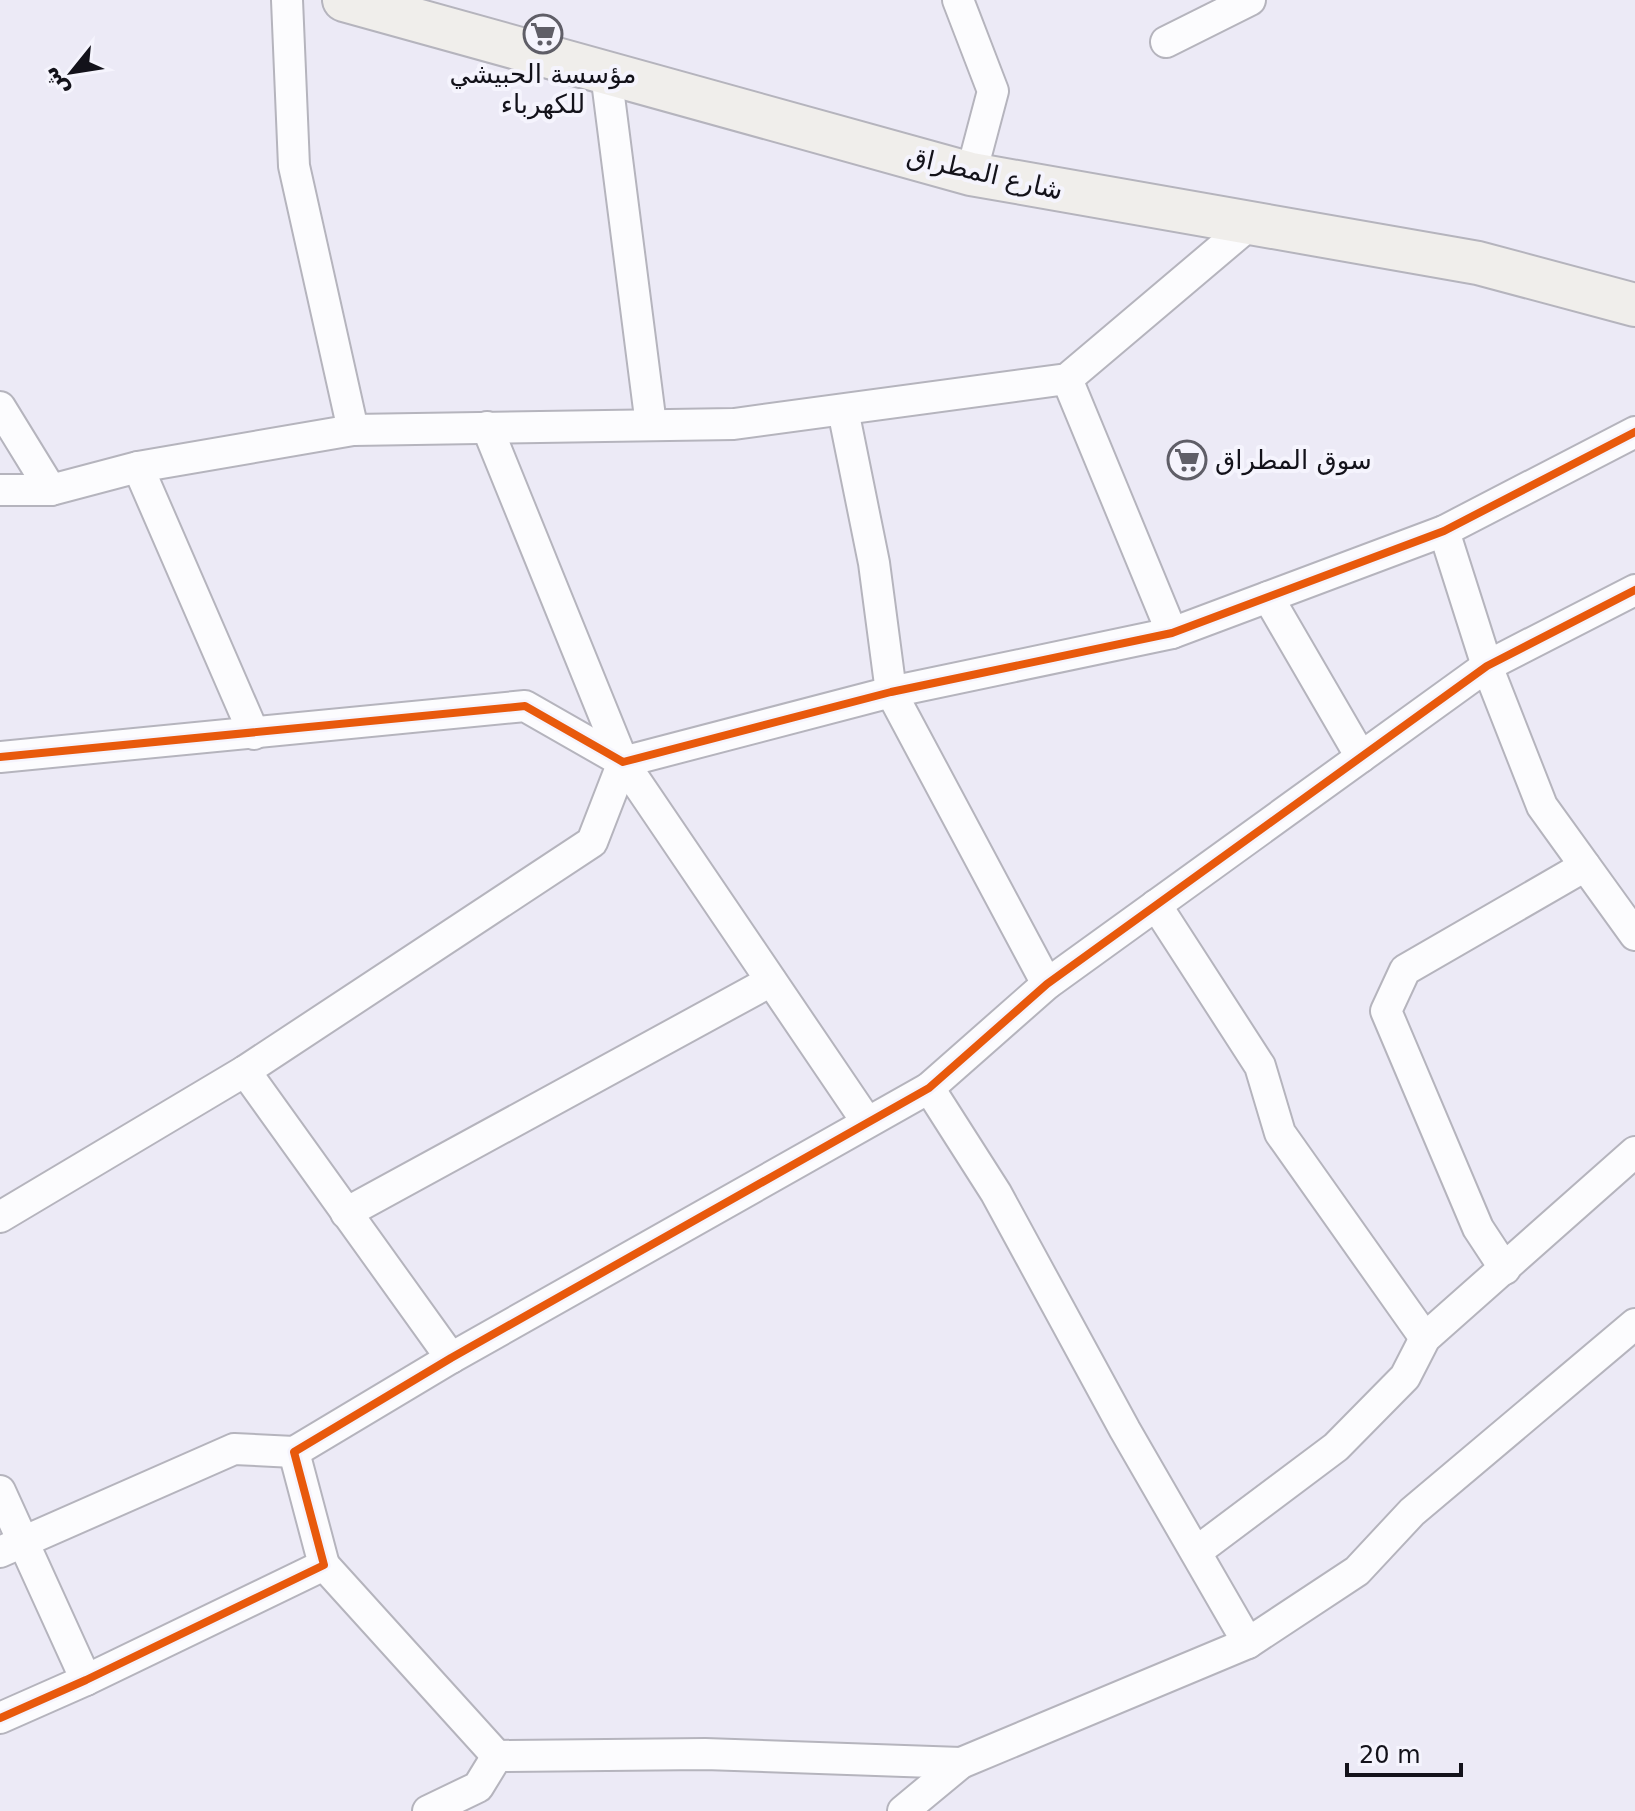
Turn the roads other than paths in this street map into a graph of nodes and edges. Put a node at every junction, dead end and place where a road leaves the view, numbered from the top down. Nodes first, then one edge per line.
1 (287, 0) edge
2 (344, 0) edge
3 (958, 0) edge
4 (1250, 0) edge
5 (396, 7) edge
6 (1166, 42) dead end
7 (606, 73) junction
8 (971, 174) junction
9 (1249, 225) junction
10 (1635, 305) edge
11 (1067, 379) junction
12 (0, 407) edge
13 (843, 410) junction
14 (651, 425) junction
15 (487, 427) junction
16 (353, 430) junction
17 (1635, 432) edge
18 (138, 467) junction
19 (0, 490) edge
20 (51, 490) junction
21 (1444, 531) junction
22 (1635, 590) edge
23 (1268, 597) junction
24 (1172, 633) junction
25 (1487, 666) junction
26 (891, 692) junction
27 (254, 734) junction
28 (0, 757) edge
29 (1361, 757) junction
30 (623, 762) junction
31 (1585, 866) junction
32 (1156, 905) junction
33 (1635, 935) edge
34 (771, 981) junction
35 (1047, 984) junction
36 (245, 1071) junction
37 (929, 1088) junction
38 (867, 1122) junction
39 (1635, 1152) edge
40 (346, 1213) junction
41 (0, 1217) edge
42 (1505, 1269) junction
43 (1635, 1324) edge
44 (1425, 1338) junction
45 (451, 1358) junction
46 (294, 1452) junction
47 (0, 1491) edge
48 (12, 1547) edge
49 (1196, 1552) junction
50 (324, 1565) junction
51 (1248, 1643) junction
52 (86, 1680) junction
53 (0, 1718) edge
54 (497, 1756) junction
55 (961, 1763) junction
56 (484, 1799) edge
57 (428, 1811) edge
58 (903, 1811) edge

1 - 16 street
2 - 5 street, شارع المطراق
3 - 8 street
4 - 6 street
5 - 7 street, شارع المطراق
7 - 8 street, شارع المطراق
7 - 14 street
8 - 9 street, شارع المطراق
9 - 10 street, شارع المطراق
9 - 11 street
11 - 13 street
11 - 24 street
12 - 20 street
13 - 14 street
13 - 26 street
14 - 15 street
15 - 16 street
15 - 30 street
16 - 18 street
17 - 21 street
18 - 20 street
18 - 27 street
19 - 20 street
21 - 23 street
21 - 25 street
22 - 25 street
23 - 24 street
23 - 29 street
24 - 26 street
25 - 29 street
25 - 31 street
26 - 30 street
26 - 35 street
27 - 28 street
27 - 30 street
29 - 32 street
30 - 34 street
30 - 36 street
31 - 33 street
31 - 42 street
32 - 35 street
32 - 44 street
34 - 38 street
34 - 40 street
35 - 37 street
36 - 40 street
36 - 41 street
37 - 38 street
37 - 49 street
38 - 45 street
39 - 42 street
40 - 45 street
42 - 44 street
43 - 51 street
44 - 49 street
45 - 46 street
46 - 48 street
46 - 50 street
47 - 48 street
48 - 52 street
49 - 51 street
50 - 52 street
50 - 54 street
51 - 55 street
52 - 53 street
54 - 55 street
54 - 56 street
55 - 58 street
56 - 57 street

